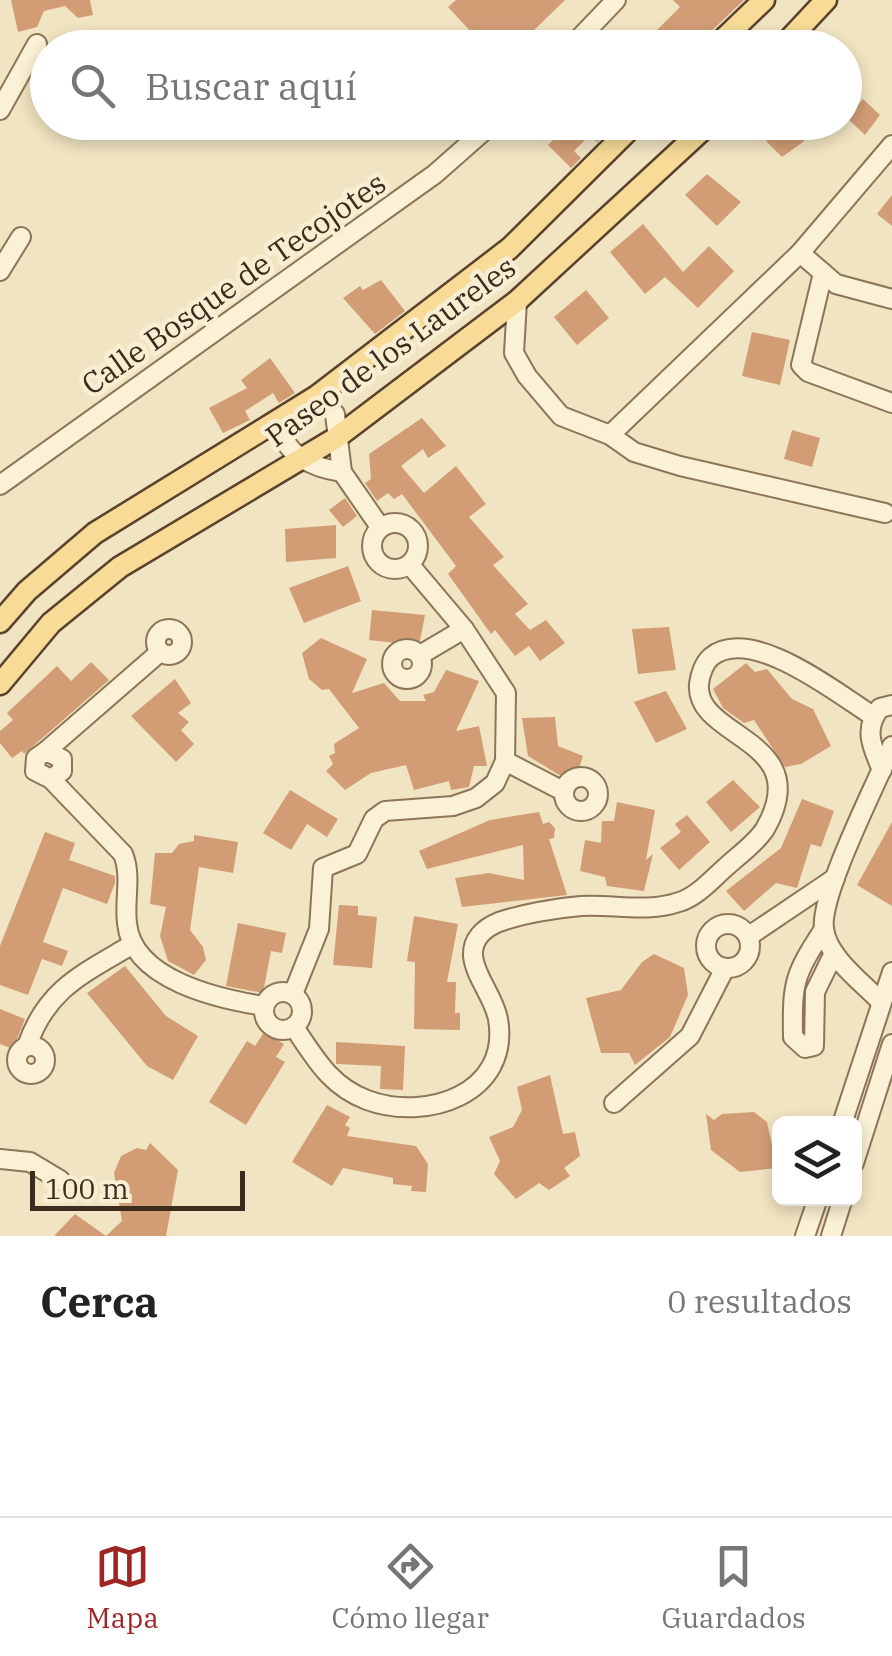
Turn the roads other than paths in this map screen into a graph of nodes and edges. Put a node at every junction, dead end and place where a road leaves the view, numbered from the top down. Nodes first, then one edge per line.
1 (616, 0) edge
2 (764, 0) edge
3 (826, 0) edge
4 (587, 30) edge
5 (733, 30) edge
6 (798, 30) edge
7 (30, 56) edge
8 (0, 110) edge
9 (474, 140) edge
10 (619, 140) edge
11 (691, 140) edge
12 (892, 145) edge
13 (21, 236) dead end
14 (800, 253) junction
15 (0, 271) edge
16 (824, 273) junction
17 (892, 299) edge
18 (517, 301) junction
19 (317, 396) junction
20 (892, 403) edge
21 (280, 420) junction
22 (610, 435) junction
23 (336, 438) junction
24 (304, 459) junction
25 (342, 472) junction
26 (0, 485) edge
27 (886, 513) dead end
28 (380, 526) junction
29 (410, 565) junction
30 (0, 622) edge
31 (464, 629) junction
32 (160, 652) dead end
33 (420, 655) dead end
34 (0, 684) edge
35 (892, 705) edge
36 (874, 716) junction
37 (892, 746) edge
38 (505, 761) junction
39 (882, 770) junction
40 (563, 792) dead end
41 (836, 878) junction
42 (824, 929) junction
43 (749, 936) junction
44 (133, 944) junction
45 (834, 952) junction
46 (725, 968) junction
47 (892, 972) edge
48 (294, 994) junction
49 (881, 1002) junction
50 (264, 1006) junction
51 (294, 1027) junction
52 (892, 1044) edge
53 (15, 1053) edge
54 (614, 1104) dead end
55 (845, 1116) edge
56 (862, 1138) edge
57 (0, 1159) edge
58 (60, 1180) dead end
59 (816, 1206) edge
60 (841, 1206) edge
61 (812, 1218) junction
62 (833, 1231) edge
63 (805, 1236) edge

1 - 4 street
2 - 5 main road
3 - 6 main road
7 - 8 street
9 - 26 street, Calle Bosque de Tecojotes
10 - 19 main road, Paseo de los Laureles
11 - 18 main road, Paseo de los Laureles
12 - 14 street
13 - 15 street
14 - 16 street
14 - 22 street
16 - 17 street
16 - 20 street
18 - 22 street
18 - 23 main road, Paseo de los Laureles
19 - 21 main road, Paseo de los Laureles
19 - 23 street
21 - 24 street
21 - 30 main road, Paseo de los Laureles
22 - 27 street
23 - 24 main road, Paseo de los Laureles
23 - 25 street
24 - 25 street
24 - 34 main road, Paseo de los Laureles
25 - 28 street
28 - 29 street
28 - 29 street
29 - 31 street
31 - 33 street
31 - 38 street
32 - 44 street
35 - 36 street
36 - 39 street
36 - 51 street
37 - 39 street
38 - 40 street
38 - 48 street
39 - 41 street
41 - 42 street
41 - 43 street
42 - 45 street
42 - 45 street
43 - 46 street
43 - 46 street
44 - 50 street
44 - 53 street
45 - 49 street
46 - 54 street
47 - 49 street
48 - 50 street
48 - 51 street
49 - 55 street
50 - 51 street
52 - 56 street
57 - 58 street
59 - 61 street
60 - 62 street
61 - 62 street
61 - 63 street

